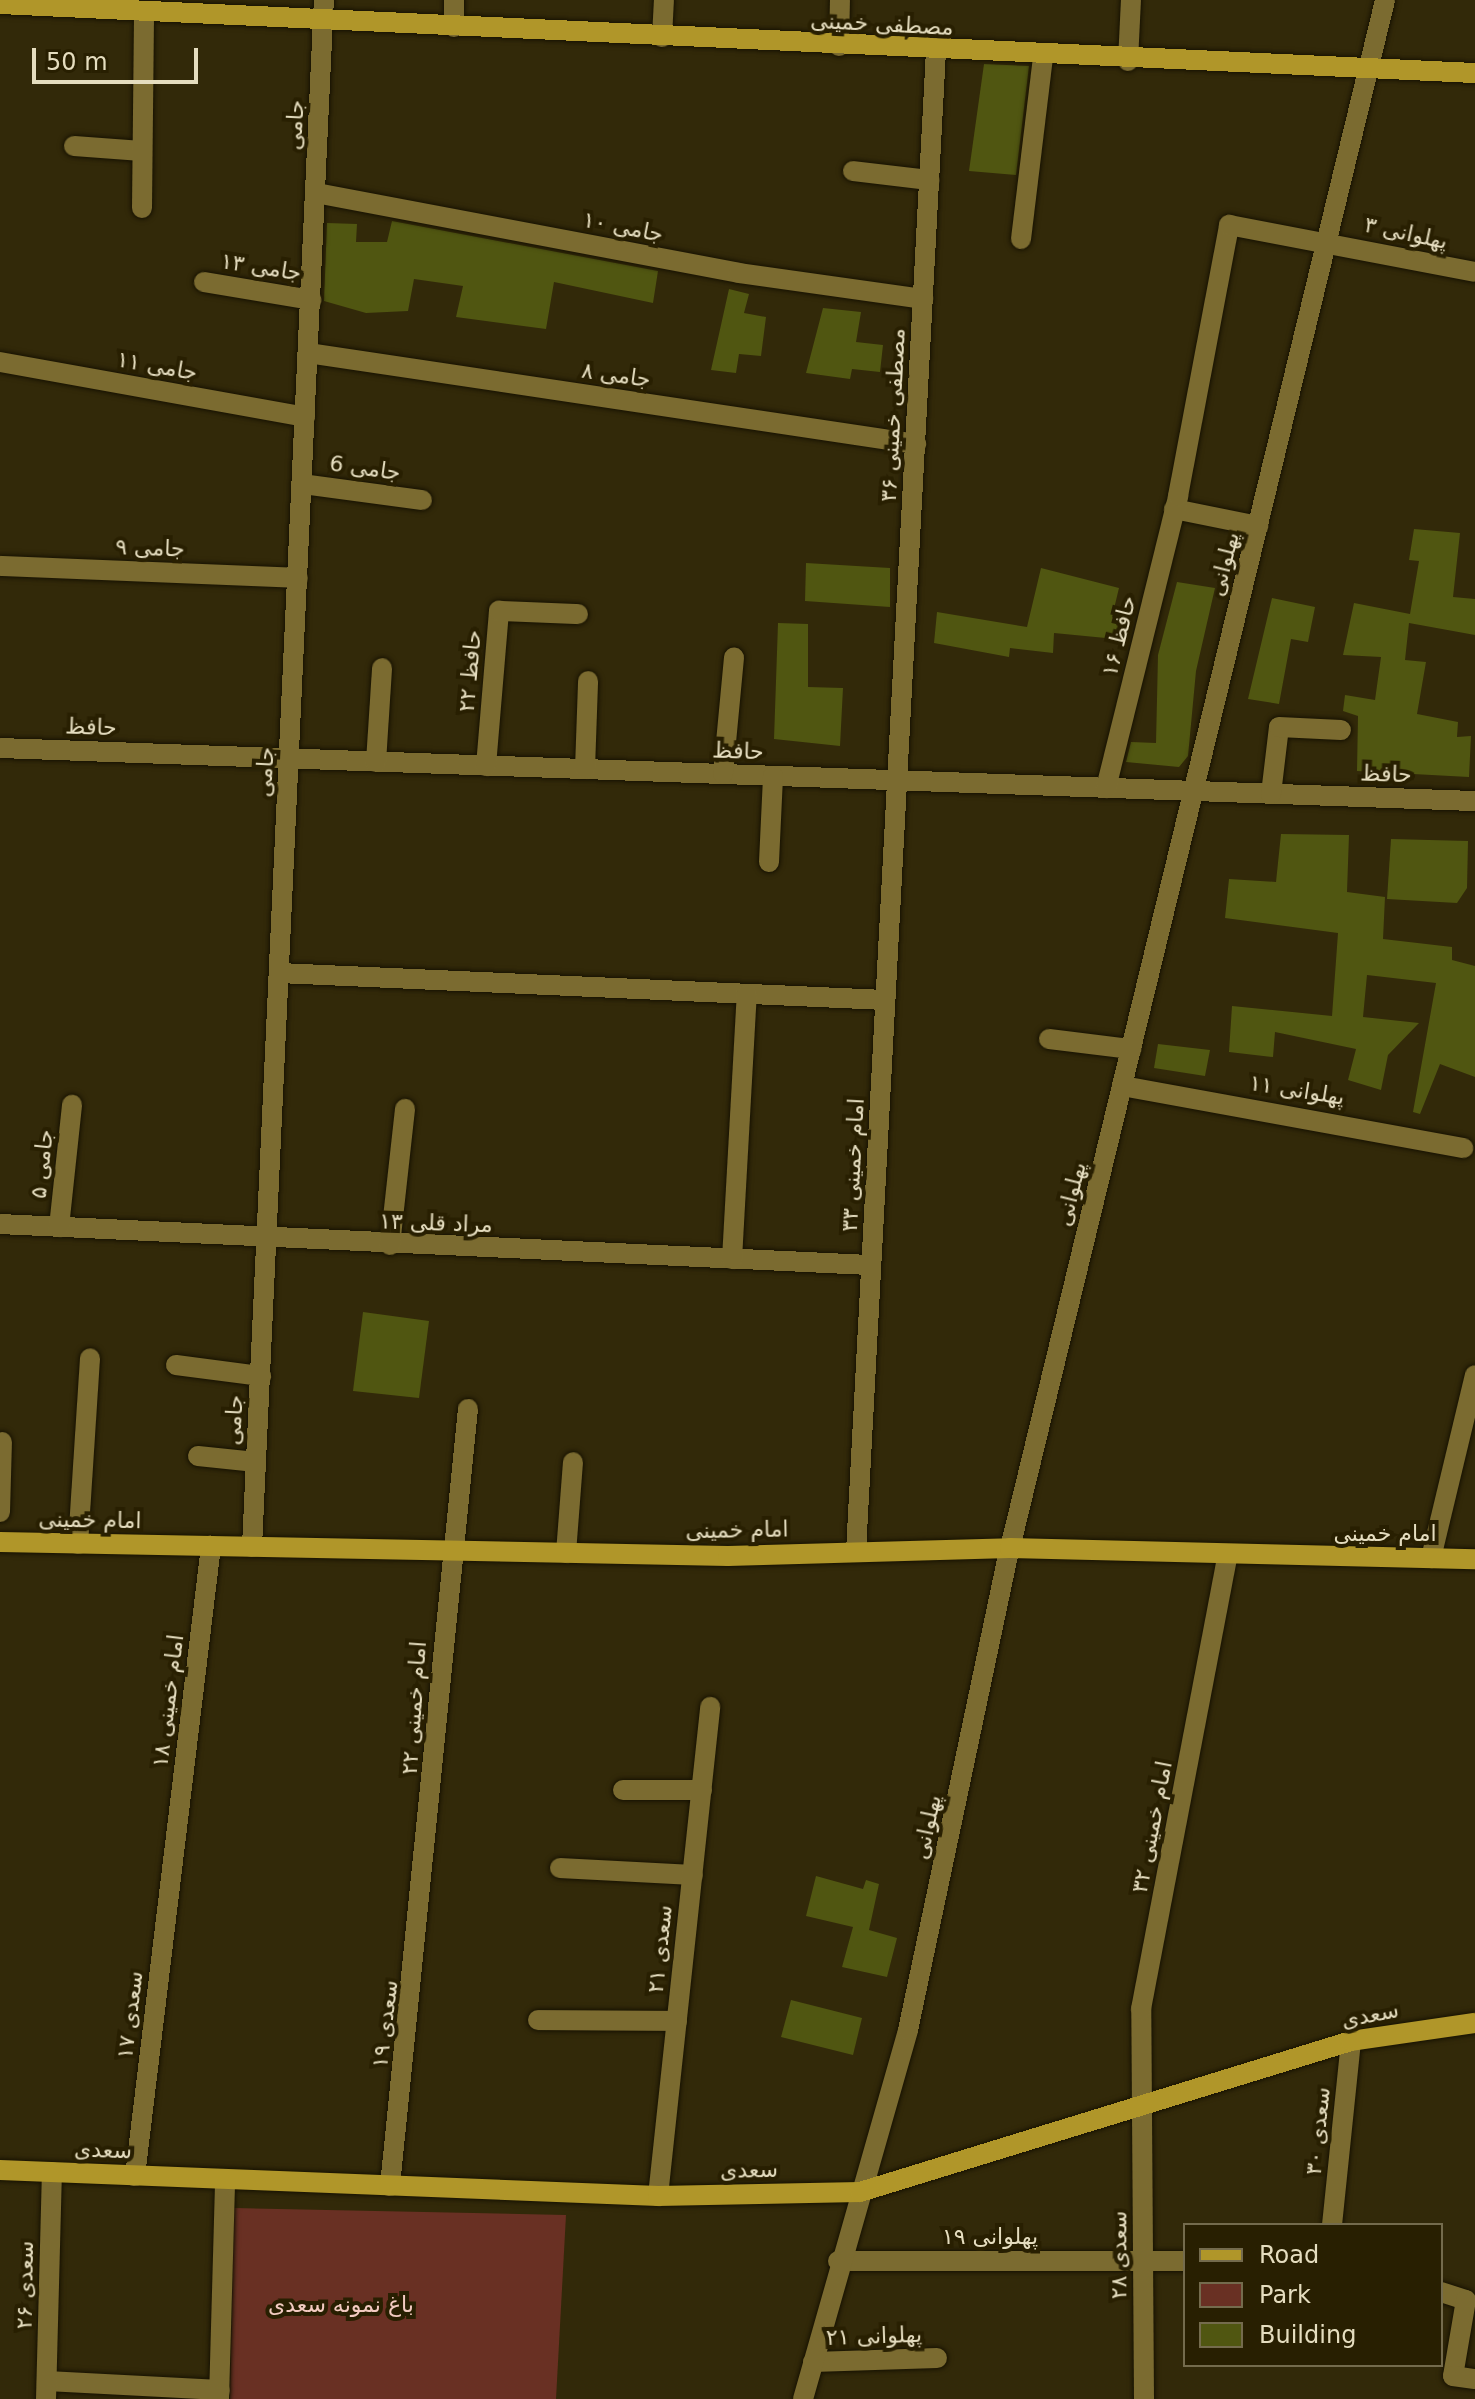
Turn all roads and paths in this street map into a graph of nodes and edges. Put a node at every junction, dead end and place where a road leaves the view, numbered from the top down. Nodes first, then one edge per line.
1 (454, 0) edge
2 (664, 0) edge
3 (840, 0) edge
4 (1131, 0) edge
5 (1385, 0) edge
6 (0, 4) edge
7 (324, 10) edge
8 (144, 11) junction
9 (454, 27) junction
10 (662, 37) junction
11 (839, 46) junction
12 (936, 51) junction
13 (1043, 56) junction
14 (1128, 61) junction
15 (1369, 67) junction
16 (1475, 73) edge
17 (74, 146) dead end
18 (142, 151) junction
19 (853, 171) dead end
20 (929, 180) junction
21 (316, 193) junction
22 (142, 208) dead end
23 (1229, 225) joint
24 (1021, 239) dead end
25 (1327, 241) junction
26 (1475, 272) edge
27 (204, 282) dead end
28 (923, 299) junction
29 (311, 300) junction
30 (308, 353) junction
31 (0, 362) edge
32 (305, 417) junction
33 (916, 444) junction
34 (302, 484) junction
35 (422, 500) dead end
36 (1176, 503) junction
37 (1258, 526) junction
38 (0, 566) edge
39 (298, 578) junction
40 (578, 614) dead end
41 (734, 658) dead end
42 (382, 668) dead end
43 (588, 681) dead end
44 (1341, 730) dead end
45 (0, 748) edge
46 (289, 759) junction
47 (376, 762) junction
48 (486, 766) junction
49 (585, 769) junction
50 (723, 774) junction
51 (773, 776) junction
52 (897, 781) junction
53 (1106, 788) junction
54 (1194, 791) junction
55 (1271, 794) junction
56 (1475, 801) edge
57 (769, 862) dead end
58 (279, 973) junction
59 (747, 994) junction
60 (885, 1000) junction
61 (1049, 1039) dead end
62 (1131, 1049) junction
63 (1122, 1086) junction
64 (72, 1105) dead end
65 (405, 1109) dead end
66 (1463, 1148) dead end
67 (0, 1224) edge
68 (59, 1227) junction
69 (267, 1240) junction
70 (390, 1245) junction
71 (732, 1259) junction
72 (871, 1265) junction
73 (90, 1358) dead end
74 (176, 1365) dead end
75 (1475, 1375) edge
76 (261, 1376) junction
77 (468, 1409) dead end
78 (2, 1442) dead end
79 (198, 1456) dead end
80 (256, 1462) junction
81 (573, 1462) dead end
82 (0, 1512) edge
83 (0, 1542) edge
84 (78, 1544) junction
85 (211, 1546) junction
86 (252, 1547) junction
87 (1010, 1548) junction
88 (450, 1551) junction
89 (856, 1552) junction
90 (566, 1553) junction
91 (1228, 1554) junction
92 (1431, 1558) junction
93 (1475, 1559) edge
94 (710, 1707) dead end
95 (623, 1790) dead end
96 (702, 1790) junction
97 (173, 1861) joint
98 (427, 1868) joint
99 (560, 1868) dead end
100 (693, 1875) junction
101 (538, 2020) dead end
102 (677, 2021) junction
103 (1475, 2023) edge
104 (1351, 2041) junction
105 (1142, 2111) junction
106 (0, 2170) edge
107 (52, 2172) junction
108 (135, 2176) junction
109 (225, 2179) junction
110 (390, 2186) junction
111 (860, 2192) junction
112 (658, 2196) junction
113 (1332, 2223) edge
114 (1143, 2260) junction
115 (838, 2261) junction
116 (1183, 2261) edge
117 (1443, 2293) edge
118 (937, 2358) dead end
119 (813, 2362) junction
120 (1475, 2379) edge
121 (46, 2390) edge
122 (220, 2394) edge
123 (803, 2399) edge
124 (1144, 2399) edge

1 - 9 street
2 - 10 street
3 - 11 street
4 - 14 street
5 - 15 street, پهلوانی
6 - 8 main road, مصطفی خمینی
7 - 8 main road, مصطفی خمینی
7 - 9 main road, مصطفی خمینی
7 - 21 street, جامی
8 - 18 street
9 - 10 main road, مصطفی خمینی
10 - 11 main road, مصطفی خمینی
11 - 12 main road, مصطفی خمینی
12 - 13 main road, مصطفی خمینی
12 - 20 street, مصطفی خمینی ۳۶
13 - 14 main road, مصطفی خمینی
13 - 24 street
14 - 15 main road, مصطفی خمینی
15 - 16 main road, مصطفی خمینی
15 - 25 street, پهلوانی
17 - 18 street
18 - 22 street
19 - 20 street
20 - 28 street, مصطفی خمینی ۳۶
21 - 28 street, جامی ۱۰
21 - 29 street, جامی
23 - 25 street, پهلوانی ۳
23 - 36 street, حافظ ۱۶
25 - 26 street, پهلوانی ۳
25 - 37 street, پهلوانی
27 - 29 street, جامی ۱۳
28 - 33 street, مصطفی خمینی ۳۶
29 - 30 street, جامی
30 - 32 street, جامی
30 - 33 street, جامی ۸
31 - 32 street, جامی ۱۱
32 - 34 street, جامی
33 - 52 street, مصطفی خمینی ۳۶
34 - 35 street, جامی 6
34 - 39 street, جامی
36 - 37 street
36 - 53 street, حافظ ۱۶
37 - 54 street, پهلوانی
38 - 39 street, جامی ۹
39 - 46 street, جامی
40 - 48 street, حافظ ۲۲
41 - 50 street
42 - 47 street
43 - 49 street
44 - 55 street
45 - 46 street, حافظ
46 - 47 street, حافظ
46 - 58 street, جامی
47 - 48 street, حافظ
48 - 49 street, حافظ
49 - 50 street, حافظ
50 - 51 street, حافظ
51 - 52 street, حافظ
51 - 57 street
52 - 53 street, حافظ
52 - 60 street, امام خمینی ۳۳
53 - 54 street, حافظ
54 - 55 street, حافظ
54 - 62 street, پهلوانی
55 - 56 street, حافظ
58 - 59 street
58 - 69 street, جامی
59 - 60 street
59 - 71 street
60 - 72 street, امام خمینی ۳۳
61 - 62 street
62 - 63 street, پهلوانی
63 - 66 street, پهلوانی ۱۱
63 - 87 street, پهلوانی
64 - 68 street, جامی ۵
65 - 70 street
67 - 68 street, مراد قلی ۱۳
68 - 69 street, مراد قلی ۱۳
69 - 70 street, مراد قلی ۱۳
69 - 76 street, جامی
70 - 71 street, مراد قلی ۱۳
71 - 72 street, مراد قلی ۱۳
72 - 89 street, امام خمینی ۳۳
73 - 84 street
74 - 76 street
75 - 92 street
76 - 80 street, جامی
77 - 88 street, امام خمینی ۲۲
78 - 82 street
79 - 80 street
80 - 86 street, جامی
81 - 90 street
83 - 84 main road, امام خمینی
84 - 85 main road, امام خمینی
85 - 86 main road, امام خمینی
85 - 97 street, امام خمینی ۱۸
86 - 88 main road, امام خمینی
87 - 89 main road, امام خمینی
87 - 91 main road, امام خمینی
87 - 111 street, پهلوانی
88 - 90 main road, امام خمینی
88 - 98 street, امام خمینی ۲۲
89 - 90 main road, امام خمینی
91 - 92 main road, امام خمینی
91 - 105 street, امام خمینی ۳۲
92 - 93 main road, امام خمینی
94 - 96 street, سعدی ۲۱
95 - 96 street
96 - 100 street, سعدی ۲۱
97 - 108 street, سعدی ۱۷
98 - 110 street, سعدی ۱۹
99 - 100 street
100 - 102 street, سعدی ۲۱
101 - 102 street
102 - 112 street, سعدی ۲۱
103 - 104 main road, سعدی
104 - 105 main road, سعدی
104 - 113 street, سعدی ۳۰
105 - 111 main road, سعدی
105 - 114 street, سعدی ۲۸
106 - 107 main road, سعدی
107 - 108 main road, سعدی
107 - 121 street, سعدی ۲۶
108 - 109 main road, سعدی
109 - 110 main road, سعدی
109 - 122 street
110 - 112 main road, سعدی
111 - 112 main road, سعدی
111 - 115 street, پهلوانی
114 - 115 street, پهلوانی ۱۹
114 - 116 street
114 - 124 street, سعدی ۲۸
115 - 119 street, پهلوانی
117 - 120 street
118 - 119 street, پهلوانی ۲۱
119 - 123 street, پهلوانی
121 - 122 street

